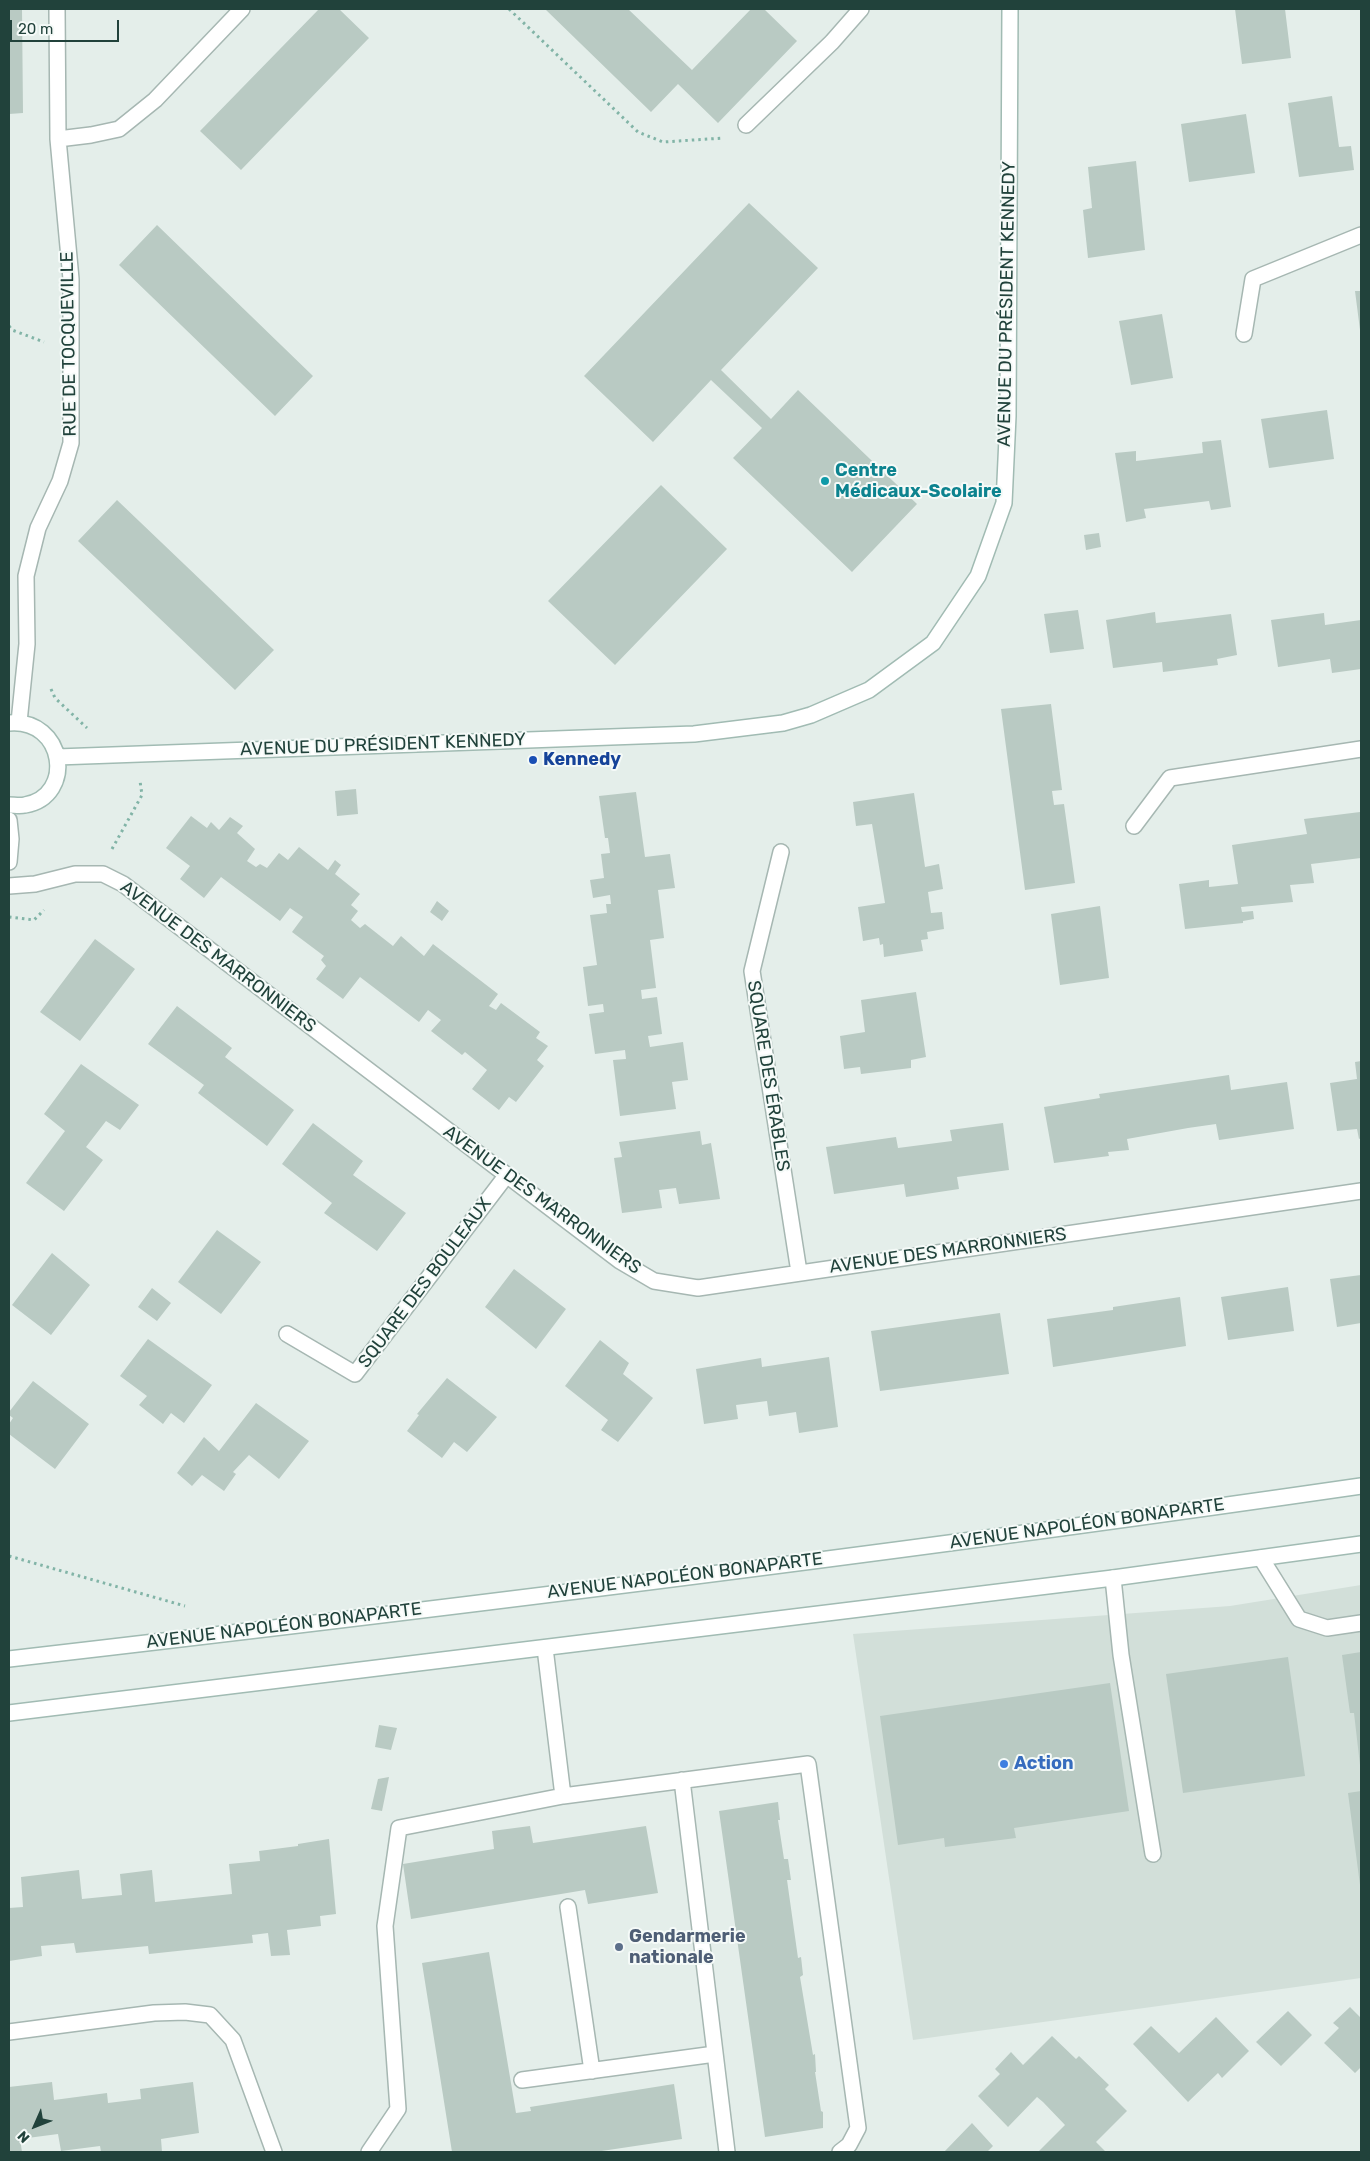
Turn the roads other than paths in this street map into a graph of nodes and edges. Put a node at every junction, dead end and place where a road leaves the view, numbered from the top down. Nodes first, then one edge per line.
1 (56, 9) edge
2 (242, 9) edge
3 (861, 9) edge
4 (1010, 9) edge
5 (746, 125) road end
6 (58, 139) junction
7 (1361, 235) edge
8 (1244, 334) dead end
9 (14, 722) edge
10 (1361, 749) edge
11 (58, 757) junction
12 (9, 805) edge
13 (9, 820) edge
14 (1134, 826) dead end
15 (781, 852) dead end
16 (9, 862) edge
17 (9, 886) edge
18 (506, 1176) junction
19 (1361, 1191) edge
20 (799, 1272) junction
21 (287, 1334) dead end
22 (1361, 1486) edge
23 (1361, 1544) edge
24 (1261, 1558) junction
25 (1113, 1578) junction
26 (1361, 1623) edge
27 (545, 1648) junction
28 (9, 1659) edge
29 (9, 1713) edge
30 (682, 1780) junction
31 (563, 1796) junction
32 (1153, 1854) dead end
33 (568, 1907) dead end
34 (9, 2032) edge
35 (715, 2054) junction
36 (592, 2071) junction
37 (522, 2080) dead end
38 (274, 2152) edge
39 (369, 2152) edge
40 (727, 2152) edge
41 (840, 2152) edge

1 - 6 street, RUE DE TOCQUEVILLE
2 - 6 street
3 - 5 street
4 - 11 street, AVENUE DU PRÉSIDENT KENNEDY
6 - 9 street, RUE DE TOCQUEVILLE
7 - 8 street
9 - 11 street
10 - 14 street
11 - 12 street
13 - 16 street
15 - 20 street, SQUARE DES ÉRABLES
17 - 18 street, AVENUE DES MARRONNIERS
18 - 20 street, AVENUE DES MARRONNIERS
18 - 21 street, SQUARE DES BOULEAUX
19 - 20 street, AVENUE DES MARRONNIERS
22 - 28 street, AVENUE NAPOLÉON BONAPARTE
23 - 24 street
24 - 25 street
24 - 26 street
25 - 27 street
25 - 32 street
27 - 29 street
27 - 31 street
30 - 31 street
30 - 35 street
30 - 41 street
31 - 39 street
33 - 36 street
34 - 38 street
35 - 36 street
35 - 40 street
36 - 37 street

